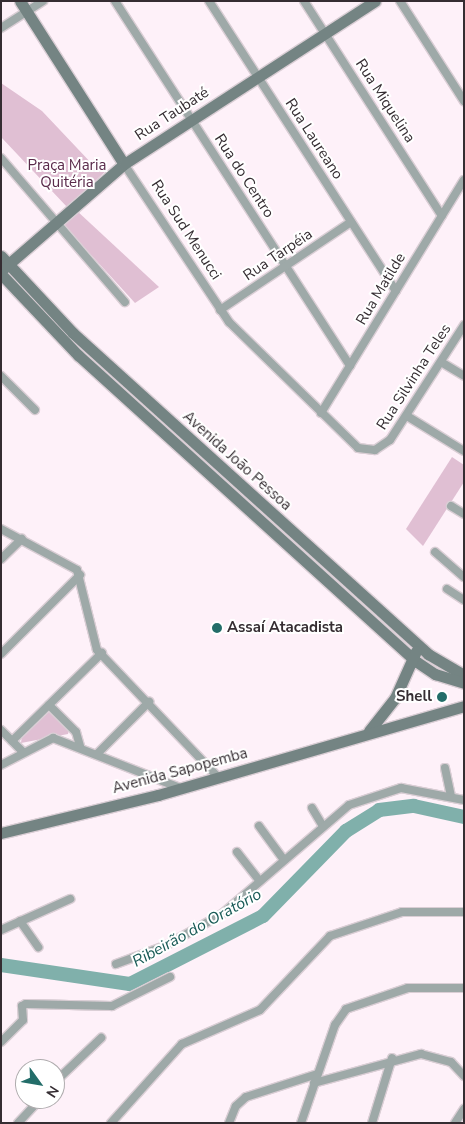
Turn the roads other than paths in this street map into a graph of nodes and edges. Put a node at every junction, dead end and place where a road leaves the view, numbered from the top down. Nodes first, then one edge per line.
1 (20, 1) edge
2 (43, 1) edge
3 (115, 1) edge
4 (209, 1) edge
5 (304, 1) edge
6 (375, 1) edge
7 (400, 1) edge
8 (27, 12) junction
9 (1, 28) edge
10 (325, 34) junction
11 (257, 76) junction
12 (464, 101) edge
13 (191, 120) junction
14 (1, 158) edge
15 (124, 164) junction
16 (464, 180) edge
17 (442, 216) junction
18 (55, 222) junction
19 (351, 222) junction
20 (3, 266) edge
21 (286, 266) junction
22 (396, 291) junction
23 (125, 302) dead end
24 (220, 310) junction
25 (464, 324) edge
26 (441, 362) junction
27 (350, 366) junction
28 (1, 376) edge
29 (464, 376) edge
30 (35, 410) dead end
31 (321, 413) junction
32 (407, 416) junction
33 (358, 448) joint
34 (464, 451) edge
35 (451, 506) dead end
36 (464, 514) edge
37 (1, 529) edge
38 (22, 539) junction
39 (435, 552) dead end
40 (1, 559) edge
41 (80, 575) junction
42 (464, 577) edge
43 (447, 588) dead end
44 (464, 600) edge
45 (400, 646) junction
46 (102, 653) junction
47 (1, 654) edge
48 (428, 654) junction
49 (412, 657) junction
50 (403, 672) junction
51 (464, 675) edge
52 (464, 683) edge
53 (395, 698) junction
54 (149, 702) junction
55 (49, 705) junction
56 (464, 706) edge
57 (404, 722) junction
58 (1, 730) edge
59 (365, 733) junction
60 (12, 741) junction
61 (80, 746) junction
62 (23, 752) junction
63 (97, 754) junction
64 (1, 765) edge
65 (445, 768) dead end
66 (218, 777) junction
67 (180, 788) junction
68 (451, 796) junction
69 (464, 800) edge
70 (312, 808) dead end
71 (259, 826) dead end
72 (323, 826) junction
73 (1, 833) edge
74 (237, 852) dead end
75 (286, 858) junction
76 (260, 881) junction
77 (70, 899) dead end
78 (464, 912) edge
79 (20, 921) junction
80 (1, 930) edge
81 (38, 947) dead end
82 (116, 964) dead end
83 (170, 977) dead end
84 (464, 988) edge
85 (101, 1038) dead end
86 (1, 1042) edge
87 (392, 1058) junction
88 (65, 1071) edge
89 (464, 1076) edge
90 (316, 1078) junction
91 (31, 1109) edge
92 (464, 1109) edge
93 (18, 1123) edge
94 (111, 1123) edge
95 (229, 1123) edge
96 (301, 1123) edge
97 (372, 1123) edge
98 (455, 1123) edge

1 - 8 main road, Rua Sud Menucci
2 - 8 street
3 - 13 street, Rua do Centro
4 - 11 street, Rua Laureano
5 - 10 street, Rua Miquelina
6 - 10 main road, Rua Taubaté
7 - 12 street
8 - 9 street
8 - 15 main road, Rua Sud Menucci
10 - 11 main road, Rua Taubaté
10 - 17 street, Rua Miquelina
11 - 13 main road, Rua Taubaté
11 - 19 street, Rua Laureano
13 - 15 main road, Rua Taubaté
13 - 21 street, Rua do Centro
14 - 18 street
15 - 18 main road, Rua Taubaté
15 - 24 street, Rua Sud Menucci
16 - 17 street, Rua Matilde
17 - 22 street, Rua Matilde
18 - 20 main road, Rua Taubaté
18 - 23 street
19 - 21 street, Rua Tarpéia
19 - 22 street, Rua Laureano
20 - 45 main road, Avenida João Pessoa
20 - 48 main road, Avenida João Pessoa
21 - 24 street, Rua Tarpéia
21 - 27 street, Rua do Centro
22 - 27 street, Rua Matilde
24 - 31 street, Rua Sud Menucci
25 - 26 street, Rua Silvinha Teles
26 - 29 street
26 - 32 street, Rua Silvinha Teles
27 - 31 street, Rua Matilde
28 - 30 street
31 - 33 street, Rua Sud Menucci
32 - 33 street, Rua Silvinha Teles
32 - 34 street
35 - 36 street
37 - 38 street
38 - 40 street
38 - 41 street
39 - 42 street
41 - 46 street
41 - 47 street
43 - 44 street
45 - 49 main road, Avenida João Pessoa
45 - 50 main road
46 - 54 street
46 - 55 street
48 - 49 main road
48 - 51 main road, Avenida João Pessoa
49 - 50 main road
49 - 52 main road, Avenida João Pessoa
50 - 53 main road
53 - 57 main road
53 - 59 main road
54 - 63 street
54 - 66 street
55 - 60 street
55 - 61 street
56 - 57 main road, Avenida Sapopemba
57 - 59 main road, Avenida Sapopemba
58 - 60 street
59 - 66 main road, Avenida Sapopemba
60 - 62 street
61 - 62 street
61 - 63 street
62 - 64 street
63 - 67 street
65 - 68 street
66 - 67 main road, Avenida Sapopemba
67 - 73 main road, Avenida Sapopemba
68 - 69 street
68 - 72 street
70 - 72 street
71 - 75 street
72 - 75 street
74 - 76 street
75 - 76 street
76 - 82 street
77 - 79 street
78 - 94 street
79 - 80 street
79 - 81 street
83 - 86 street
84 - 90 street
85 - 88 street
87 - 89 street
87 - 90 street
87 - 97 street
90 - 95 street
90 - 96 street
91 - 93 street
92 - 98 street

